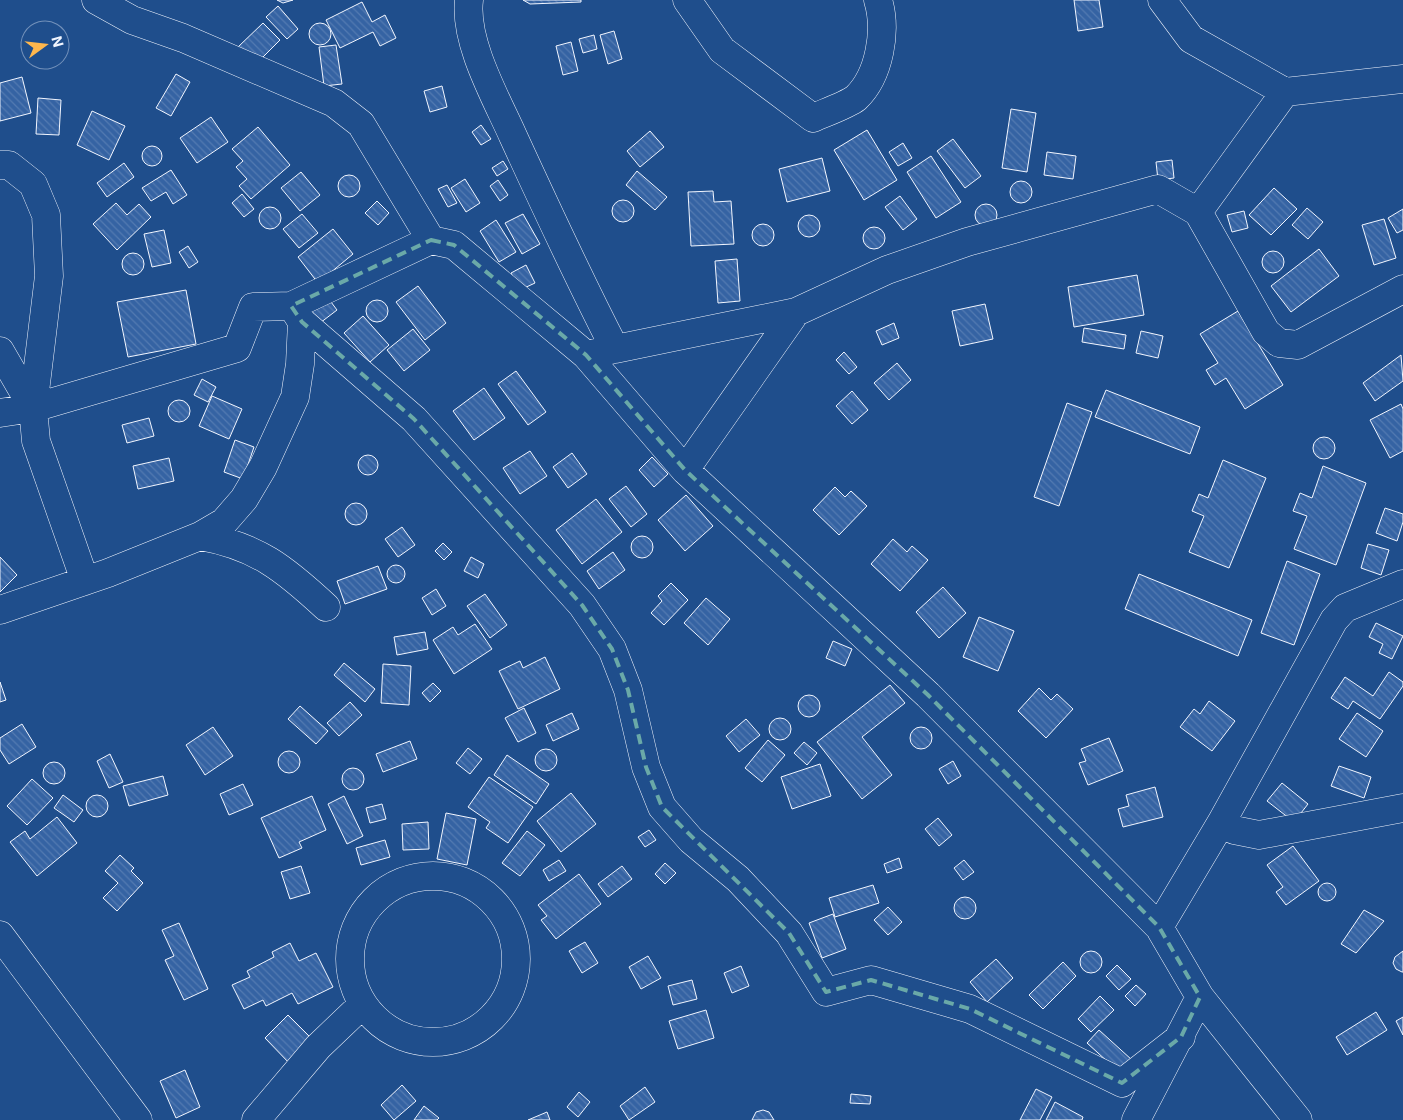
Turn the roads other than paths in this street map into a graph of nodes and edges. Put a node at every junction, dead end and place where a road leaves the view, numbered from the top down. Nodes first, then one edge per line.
1 (96, 0) edge
2 (469, 0) edge
3 (688, 0) edge
4 (878, 0) edge
5 (1162, 0) edge
6 (1183, 0) edge
7 (1191, 39) junction
8 (1403, 79) edge
9 (1285, 92) junction
10 (0, 165) edge
11 (1198, 212) junction
12 (431, 240) junction
13 (1403, 289) edge
14 (796, 312) junction
15 (297, 314) junction
16 (615, 349) junction
17 (0, 351) edge
18 (586, 355) junction
19 (33, 408) junction
20 (0, 412) edge
21 (685, 470) junction
22 (200, 536) junction
23 (85, 581) junction
24 (1403, 584) edge
25 (326, 607) dead end
26 (0, 610) edge
27 (1403, 808) edge
28 (1221, 823) junction
29 (1159, 927) junction
30 (0, 935) edge
31 (1200, 998) junction
32 (362, 1004) junction
33 (1181, 1037) junction
34 (138, 1120) edge
35 (256, 1120) edge
36 (1136, 1120) edge
37 (1298, 1120) edge

1 - 12 street
2 - 16 street
3 - 4 street
5 - 7 street
6 - 7 street
7 - 9 street
8 - 9 street
9 - 11 street
10 - 19 street
11 - 13 street
11 - 14 street
12 - 15 street
12 - 18 street
14 - 16 street
14 - 21 street
15 - 19 street
15 - 22 street
15 - 33 street
16 - 18 street
17 - 19 street
18 - 21 street
19 - 20 street
19 - 23 street
21 - 29 street
22 - 23 street
22 - 25 street
23 - 26 street
24 - 28 street
27 - 28 street
28 - 29 street
29 - 31 street
30 - 34 street
31 - 33 street
31 - 37 street
32 - 32 street
32 - 35 street
33 - 36 street

